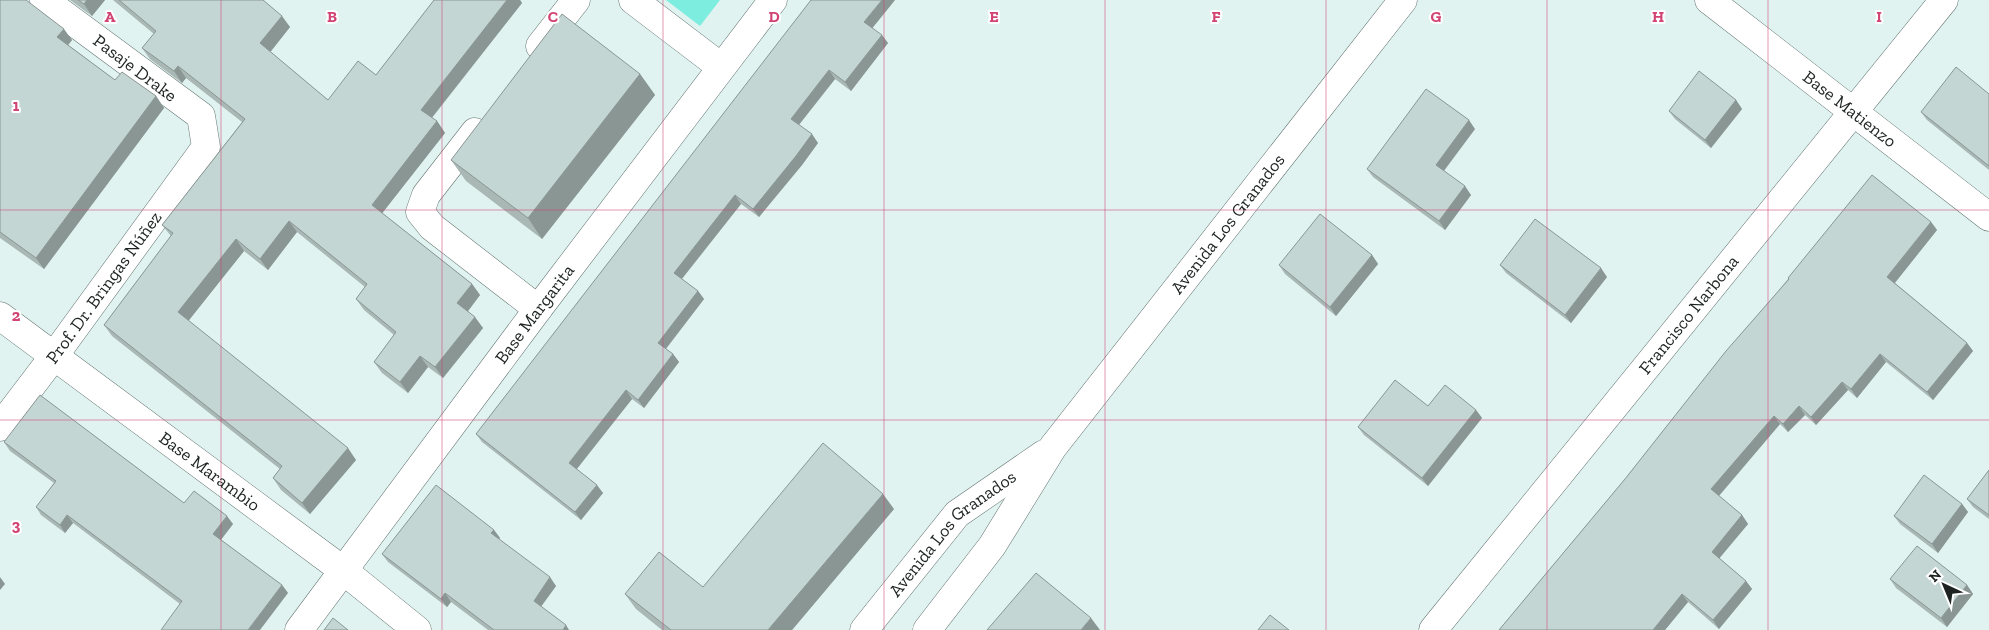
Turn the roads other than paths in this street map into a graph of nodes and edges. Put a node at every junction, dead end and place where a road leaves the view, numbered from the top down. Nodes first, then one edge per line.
1 (44, 0) edge
2 (576, 0) edge
3 (633, 0) edge
4 (774, 0) edge
5 (1403, 0) edge
6 (1709, 0) edge
7 (1944, 0) edge
8 (528, 62) edge
9 (721, 67) junction
10 (492, 109) edge
11 (1854, 112) junction
12 (206, 147) joint
13 (1989, 217) edge
14 (538, 309) junction
15 (0, 316) edge
16 (54, 356) junction
17 (0, 427) edge
18 (1053, 447) junction
19 (344, 571) junction
20 (299, 630) edge
21 (416, 630) edge
22 (864, 630) edge
23 (927, 630) edge
24 (1433, 630) edge

1 - 12 street, Pasaje Drake
2 - 8 street
3 - 9 street
4 - 9 street, Base Margarita
5 - 18 street, Avenida Los Granados
6 - 11 street, Base Matienzo
7 - 11 street, Francisco Narbona
9 - 14 street, Base Margarita
10 - 14 street
11 - 13 street, Base Matienzo
11 - 24 street, Francisco Narbona
12 - 16 street, Prof. Dr. Bringas Núñez
14 - 19 street, Base Margarita
15 - 16 street, Base Marambio
16 - 17 street, Prof. Dr. Bringas Núñez
16 - 19 street, Base Marambio
18 - 22 street, Avenida Los Granados
18 - 23 street, Avenida Los Granados
19 - 20 street, Base Margarita
19 - 21 street, Base Marambio

